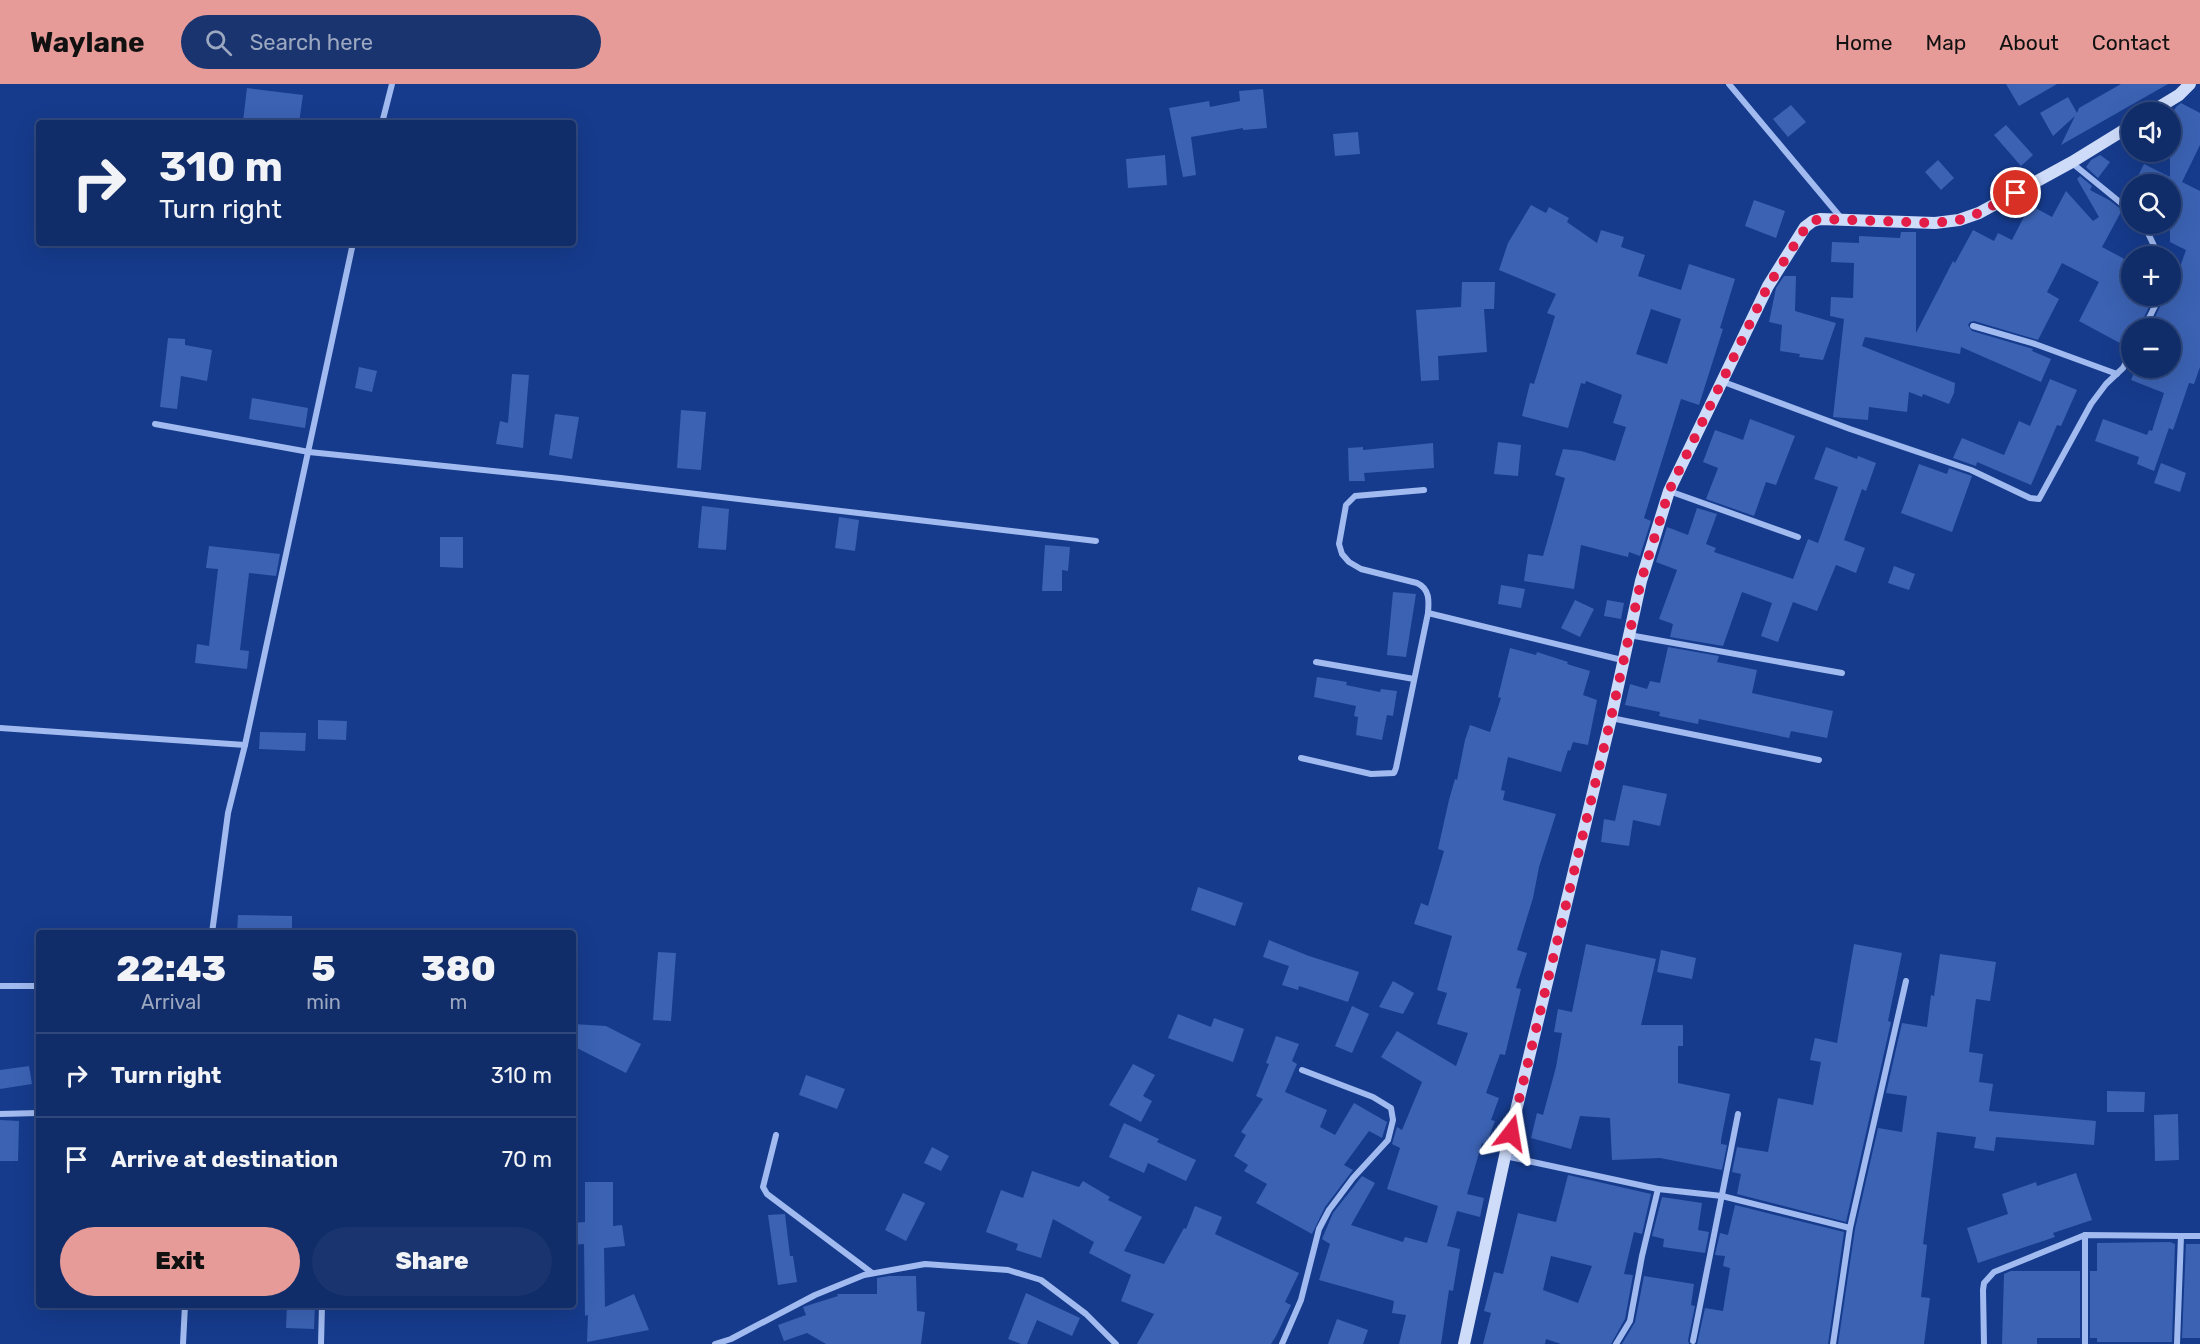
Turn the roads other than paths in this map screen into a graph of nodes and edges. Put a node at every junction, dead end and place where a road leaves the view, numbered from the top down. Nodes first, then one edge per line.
1 (392, 84) edge
2 (1729, 84) edge
3 (2190, 84) edge
4 (2167, 102) edge
5 (383, 120) edge
6 (2121, 132) edge
7 (2072, 162) junction
8 (2121, 203) edge
9 (1843, 220) junction
10 (352, 246) edge
11 (1973, 326) dead end
12 (2121, 370) edge
13 (2117, 374) junction
14 (1721, 381) junction
15 (155, 423) dead end
16 (309, 452) junction
17 (1424, 490) dead end
18 (1669, 491) junction
19 (1798, 537) dead end
20 (1096, 541) dead end
21 (1428, 613) junction
22 (1629, 635) junction
23 (1622, 660) junction
24 (1316, 662) dead end
25 (1842, 673) dead end
26 (1414, 678) junction
27 (1611, 718) junction
28 (0, 728) edge
29 (245, 745) junction
30 (1301, 758) dead end
31 (1820, 760) dead end
32 (212, 930) edge
33 (1906, 981) dead end
34 (0, 986) edge
35 (36, 986) edge
36 (1302, 1070) dead end
37 (36, 1113) edge
38 (0, 1114) edge
39 (1738, 1114) dead end
40 (776, 1135) dead end
41 (1505, 1156) junction
42 (1658, 1189) junction
43 (1722, 1196) junction
44 (1850, 1228) junction
45 (2085, 1236) junction
46 (2181, 1236) junction
47 (2200, 1236) edge
48 (872, 1273) junction
49 (185, 1308) edge
50 (322, 1308) edge
51 (1694, 1341) dead end
52 (183, 1344) edge
53 (321, 1344) edge
54 (715, 1344) edge
55 (1116, 1344) edge
56 (1282, 1344) edge
57 (1464, 1344) edge
58 (1616, 1344) edge
59 (1833, 1344) edge
60 (1984, 1344) edge
61 (2085, 1344) edge
62 (2177, 1344) edge

1 - 5 street
2 - 9 street
3 - 4 street
6 - 7 street
7 - 8 street
7 - 9 street
9 - 14 street
10 - 16 street
11 - 13 street
12 - 13 street
13 - 14 street
14 - 18 street
15 - 16 street
16 - 20 street
16 - 29 street
17 - 21 street
18 - 19 street
18 - 22 street
21 - 23 street
21 - 26 street
22 - 23 street
22 - 25 street
23 - 27 street
24 - 26 street
26 - 30 street
27 - 31 street
27 - 41 street
28 - 29 street
29 - 32 street
33 - 44 street
34 - 35 street
36 - 56 street
37 - 38 street
39 - 43 street
40 - 48 street
41 - 42 street
41 - 57 street
42 - 43 street
42 - 58 street
43 - 44 street
43 - 51 street
44 - 59 street
45 - 46 street
45 - 60 street
45 - 61 street
46 - 47 street
46 - 62 street
48 - 54 street
48 - 55 street
49 - 52 street
50 - 53 street

